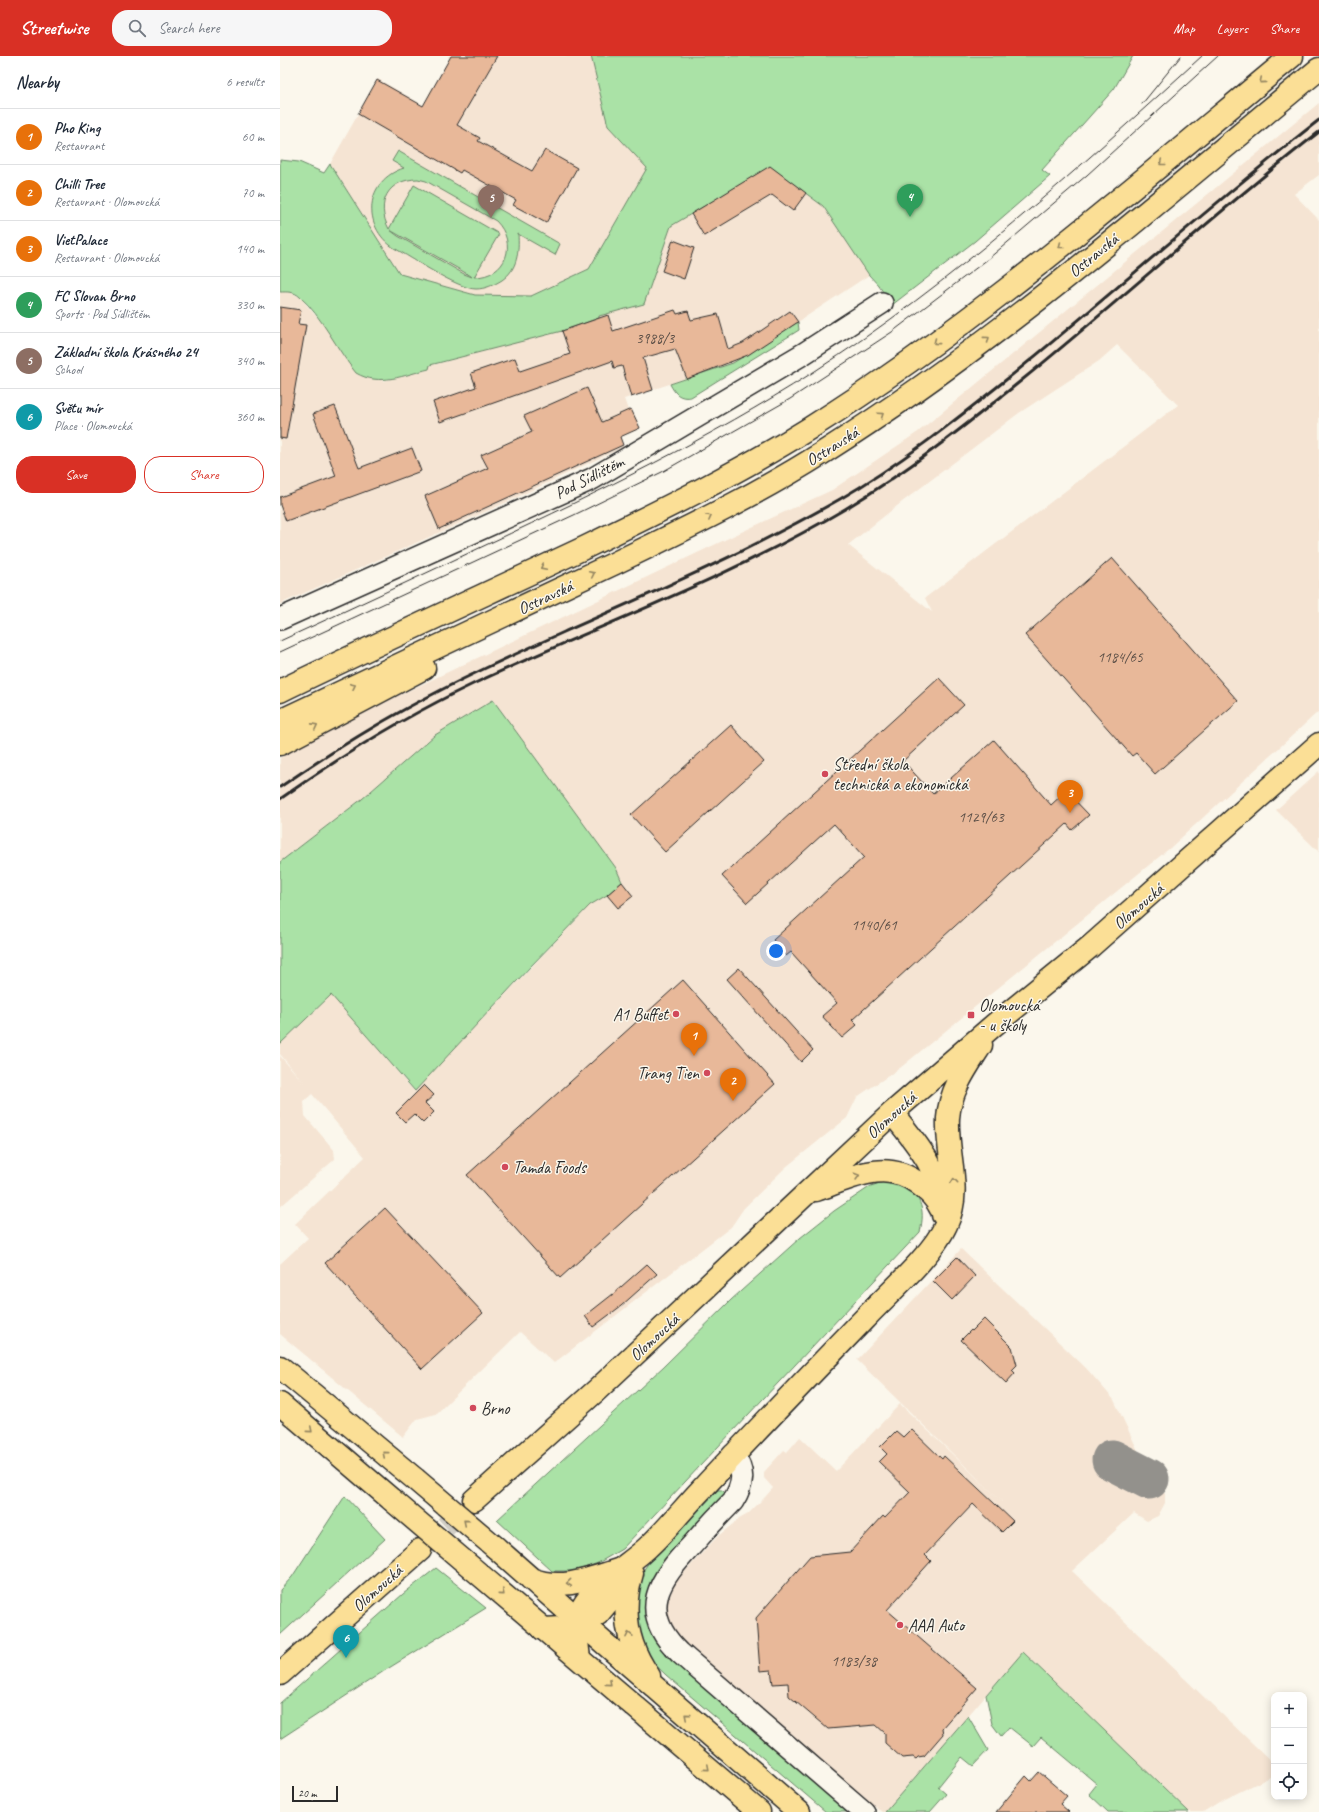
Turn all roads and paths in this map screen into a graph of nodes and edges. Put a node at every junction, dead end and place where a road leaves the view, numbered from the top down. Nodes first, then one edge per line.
1 (1292, 56) edge
2 (1319, 69) edge
3 (882, 303) dead end
4 (557, 591) junction
5 (456, 608) junction
6 (280, 619) edge
7 (280, 675) edge
8 (280, 691) edge
9 (280, 721) edge
10 (280, 744) edge
11 (1319, 744) edge
12 (994, 1025) junction
13 (892, 1113) junction
14 (807, 1193) junction
15 (943, 1214) junction
16 (926, 1254) junction
17 (280, 1367) edge
18 (280, 1404) edge
19 (733, 1455) junction
20 (474, 1500) tunnel mouth
21 (420, 1550) tunnel mouth
22 (625, 1571) junction
23 (531, 1579) junction
24 (579, 1621) junction
25 (543, 1629) junction
26 (579, 1658) junction
27 (280, 1674) edge
28 (661, 1693) junction
29 (759, 1812) edge
30 (799, 1812) edge
31 (864, 1812) edge

1 -> 5 main road, Ostravská
4 -> 2 main road, Ostravská
3 - 6 street, Pod Sídlištěm
9 -> 4 main road, Ostravská
10 -> 4 main road
5 - 7 main road
5 - 8 main road, Ostravská
11 - 12 main road, Olomoucká
12 - 13 main road, Olomoucká
16 -> 12 main road
13 - 14 main road, Olomoucká
13 - 15 main road
14 -> 15 main road
14 - 20 main road, Olomoucká
15 - 16 main road
16 - 19 main road
23 -> 17 main road, bridge
18 -> 25 main road, bridge
19 - 22 main road
19 - 31 street
21 - 27 main road, Olomoucká
22 -> 23 main road
22 - 24 main road
28 -> 22 main road
23 - 24 main road
24 - 25 main road
24 - 26 main road
24 - 28 main road
25 - 26 main road
26 -> 29 main road
30 -> 28 main road

